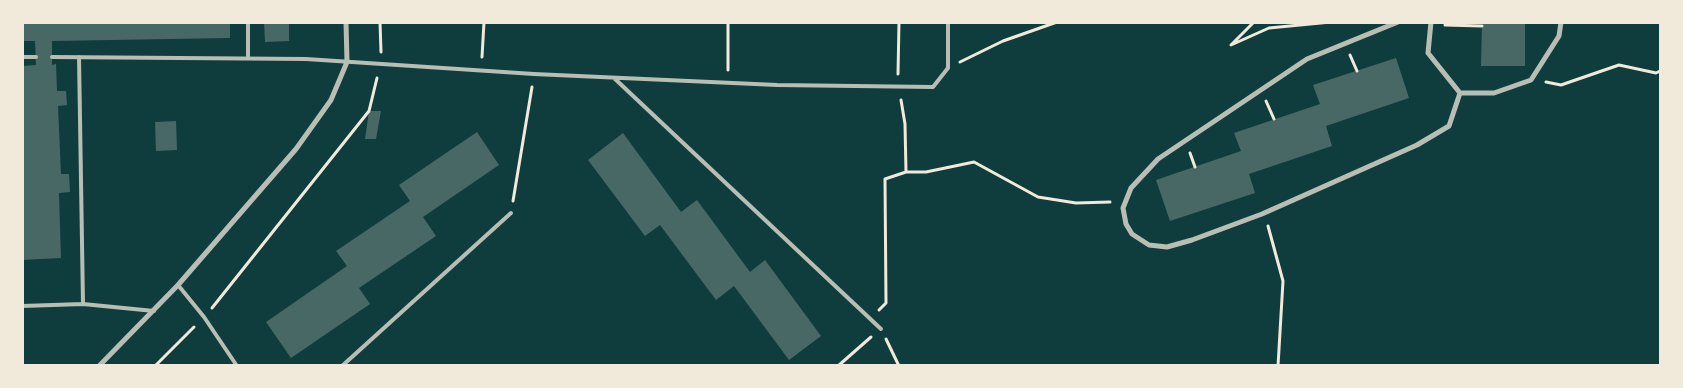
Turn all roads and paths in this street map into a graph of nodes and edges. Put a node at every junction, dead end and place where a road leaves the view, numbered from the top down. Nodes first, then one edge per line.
1 (248, 22) edge
2 (346, 22) edge
3 (380, 22) edge
4 (484, 22) edge
5 (728, 22) edge
6 (899, 22) edge
7 (948, 22) edge
8 (1057, 22) edge
9 (1254, 22) edge
10 (1331, 22) edge
11 (1398, 22) edge
12 (1431, 22) edge
13 (1443, 22) edge
14 (1561, 22) edge
15 (1482, 26) dead end
16 (1348, 50) dead end
17 (52, 56) dead end
18 (79, 56) junction
19 (22, 57) edge
20 (36, 57) dead end
21 (248, 58) junction
22 (347, 62) junction
23 (381, 64) junction
24 (948, 68) junction
25 (481, 70) junction
26 (1357, 71) dead end
27 (1660, 71) edge
28 (534, 74) junction
29 (614, 78) junction
30 (1531, 80) junction
31 (728, 83) junction
32 (898, 88) junction
33 (1262, 93) dead end
34 (1460, 93) junction
35 (901, 103) dead end
36 (1274, 119) dead end
37 (906, 172) junction
38 (1111, 202) dead end
39 (511, 213) joint
40 (1268, 225) dead end
41 (178, 285) junction
42 (83, 304) junction
43 (22, 306) edge
44 (154, 311) junction
45 (204, 317) junction
46 (881, 329) junction
47 (99, 366) edge
48 (156, 366) edge
49 (237, 366) edge
50 (342, 366) edge
51 (838, 366) edge
52 (899, 366) edge
53 (1278, 366) edge

1 - 21 lane
2 - 22 street
3 - 23 path
4 - 25 path
5 - 31 path
6 - 32 path
7 - 24 lane
8 - 24 path
9 - 10 path
11 - 34 street
12 - 34 street
13 - 15 path
14 - 30 street
16 - 26 path
17 - 18 lane
18 - 21 lane
18 - 42 lane
19 - 20 lane
21 - 22 lane
22 - 23 lane
22 - 41 street
23 - 25 lane
23 - 45 path
24 - 32 lane
25 - 28 lane
27 - 30 path
28 - 29 lane
28 - 39 path
29 - 31 lane
29 - 46 lane
30 - 34 street
31 - 32 lane
33 - 36 path
35 - 37 path
37 - 38 path
37 - 46 path
39 - 50 lane
40 - 53 path
41 - 44 street
41 - 45 lane
42 - 43 lane
42 - 44 lane
44 - 47 street
45 - 48 path
45 - 49 lane
46 - 51 path
46 - 52 path

